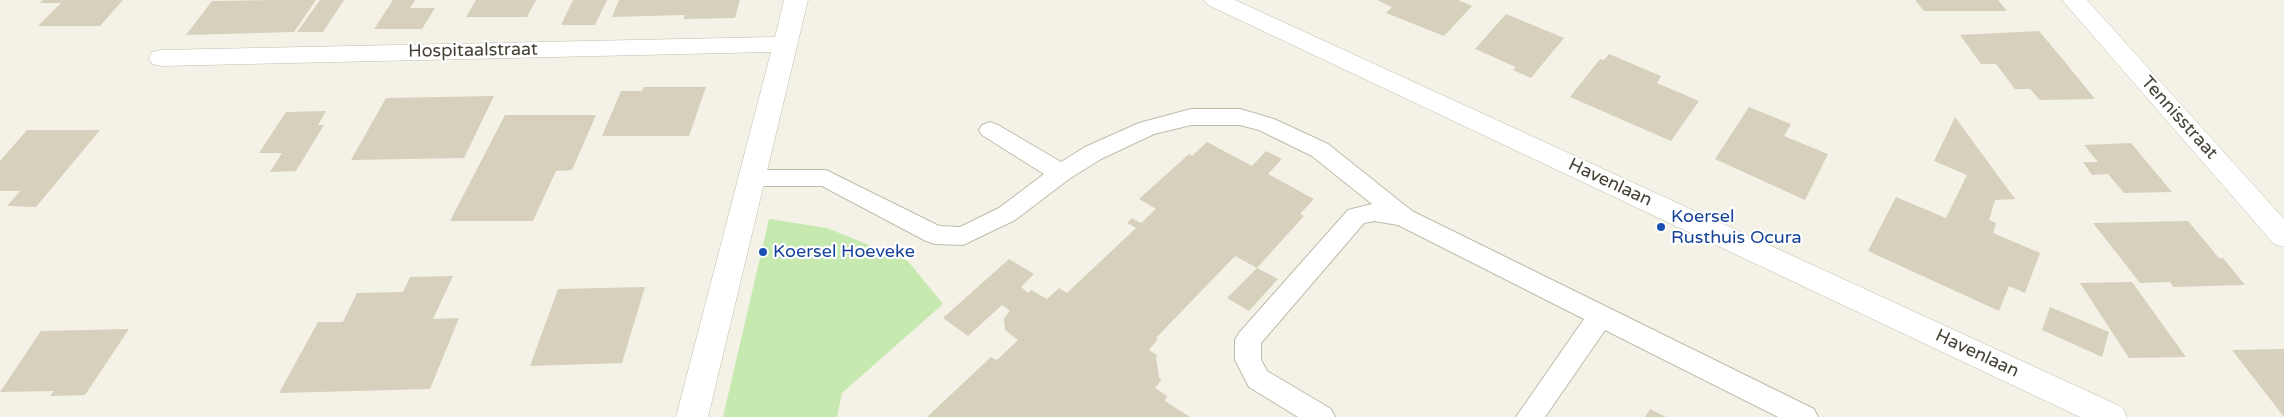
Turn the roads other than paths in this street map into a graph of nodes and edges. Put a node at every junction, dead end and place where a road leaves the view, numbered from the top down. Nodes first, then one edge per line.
1 (796, 0) edge
2 (1216, 0) edge
3 (2074, 0) edge
4 (785, 44) junction
5 (161, 58) dead end
6 (990, 130) dead end
7 (1061, 173) junction
8 (752, 178) junction
9 (1403, 216) junction
10 (2284, 236) edge
11 (1600, 315) junction
12 (692, 417) edge
13 (1322, 417) edge
14 (1530, 417) edge
15 (1804, 417) edge
16 (2111, 417) edge

1 - 4 street
2 - 16 street, Havenlaan
3 - 10 street, Tennisstraat
4 - 5 street, Hospitaalstraat
4 - 8 street
6 - 7 lane
7 - 8 lane
7 - 9 lane
8 - 12 street
9 - 11 lane
9 - 13 lane
11 - 14 lane
11 - 15 lane

